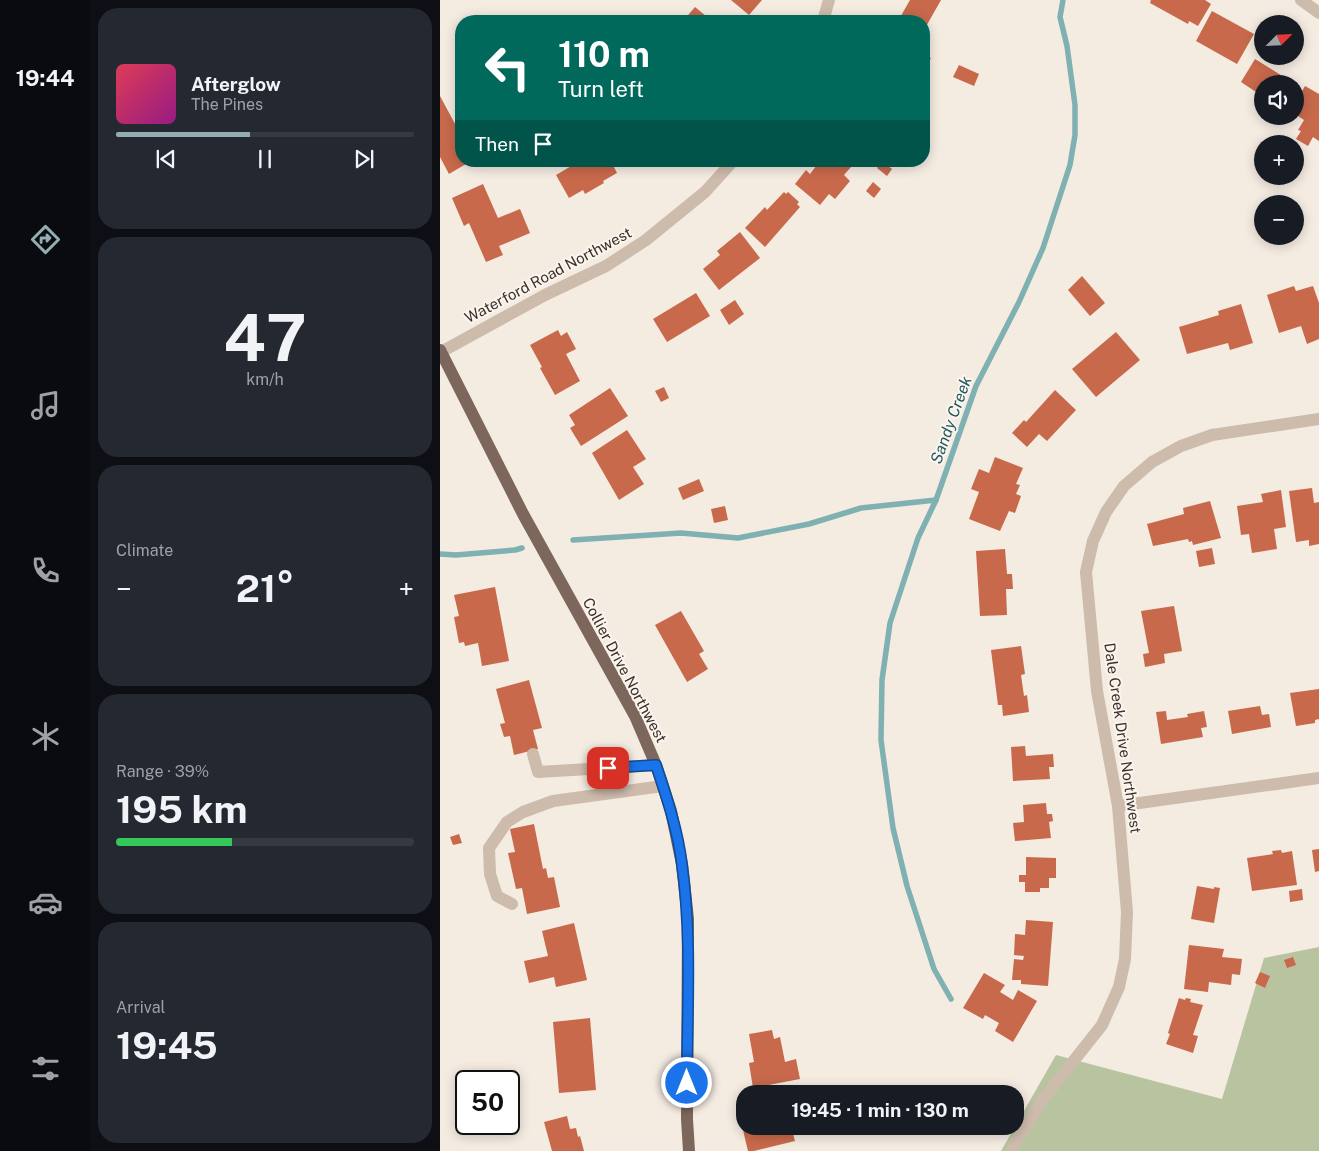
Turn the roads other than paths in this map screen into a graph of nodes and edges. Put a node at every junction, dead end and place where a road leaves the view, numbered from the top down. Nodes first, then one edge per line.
1 (830, 0) edge
2 (1301, 0) edge
3 (1319, 13) edge
4 (824, 15) edge
5 (728, 167) edge
6 (440, 351) edge
7 (1319, 419) edge
8 (533, 754) dead end
9 (656, 765) junction
10 (1319, 778) edge
11 (663, 786) junction
12 (1118, 806) junction
13 (512, 904) dead end
14 (689, 1151) edge
15 (1012, 1151) edge

1 - 4 street
2 - 3 street
5 - 6 street, Waterford Road Northwest
6 - 9 main road, Collier Drive Northwest
7 - 12 street, Dale Creek Drive Northwest
8 - 9 street
9 - 11 main road, Collier Drive Northwest
10 - 12 street
11 - 13 street
11 - 14 main road, Collier Drive Northwest
12 - 15 street, Dale Creek Drive Northwest

